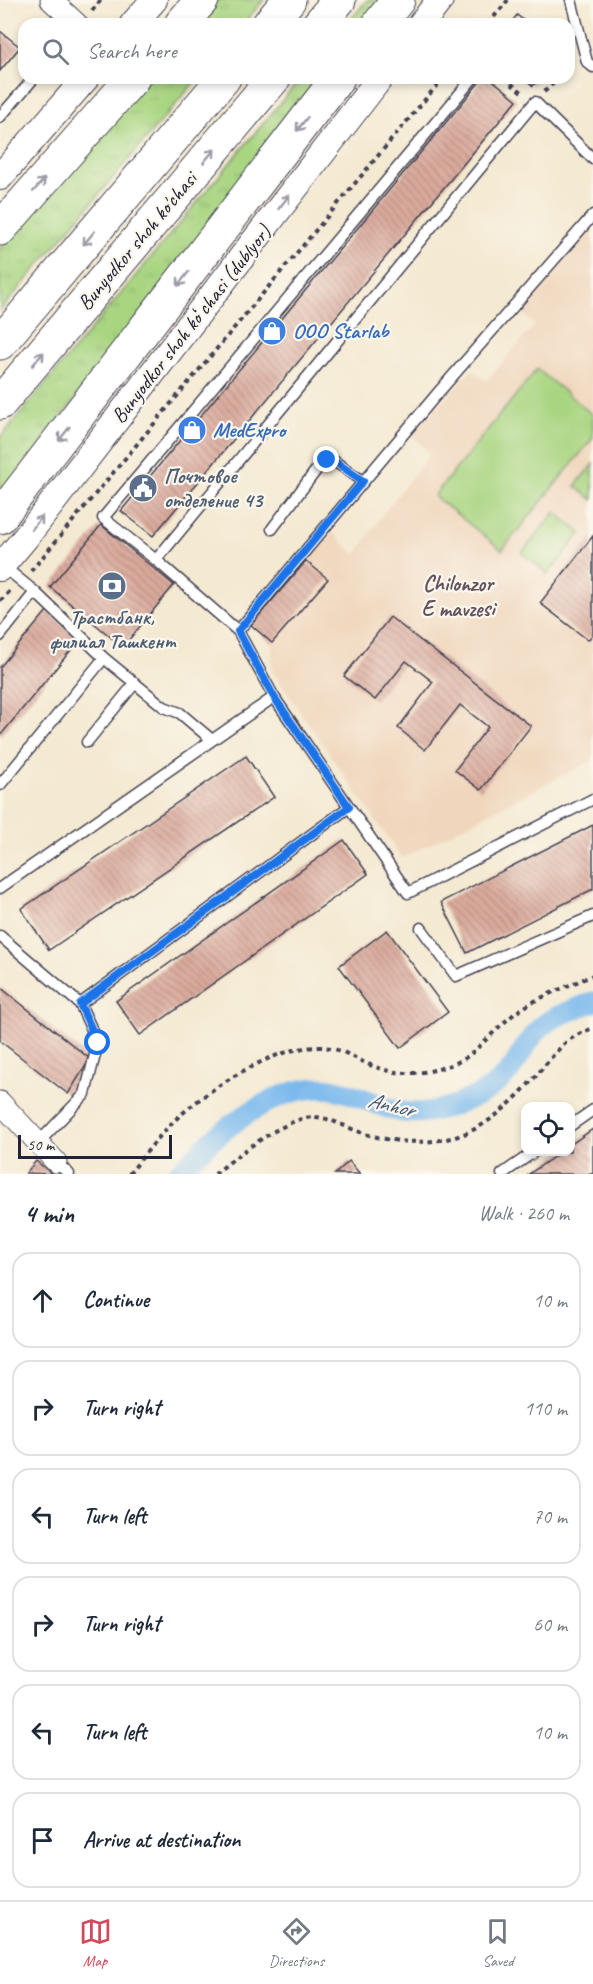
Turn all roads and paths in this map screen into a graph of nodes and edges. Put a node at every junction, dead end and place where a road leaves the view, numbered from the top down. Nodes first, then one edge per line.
1 (51, 0) edge
2 (154, 0) edge
3 (202, 0) edge
4 (289, 0) edge
5 (339, 0) edge
6 (398, 0) edge
7 (440, 0) edge
8 (508, 0) edge
9 (571, 0) edge
10 (70, 18) edge
11 (138, 18) edge
12 (186, 18) edge
13 (274, 18) edge
14 (324, 18) edge
15 (384, 18) edge
16 (426, 18) edge
17 (493, 18) edge
18 (591, 61) edge
19 (29, 84) edge
20 (81, 84) edge
21 (129, 84) edge
22 (219, 84) edge
23 (269, 84) edge
24 (333, 84) edge
25 (375, 84) edge
26 (437, 84) edge
27 (468, 84) edge
28 (512, 84) edge
29 (535, 102) junction
30 (0, 117) edge
31 (593, 159) edge
32 (0, 177) edge
33 (593, 215) edge
34 (0, 229) edge
35 (0, 343) edge
36 (0, 403) edge
37 (363, 481) junction
38 (0, 517) edge
39 (272, 529) dead end
40 (156, 560) junction
41 (8, 571) edge
42 (35, 592) junction
43 (0, 601) edge
44 (238, 631) junction
45 (0, 636) edge
46 (104, 658) junction
47 (135, 683) junction
48 (274, 697) junction
49 (212, 740) junction
50 (87, 742) dead end
51 (0, 785) edge
52 (593, 799) edge
53 (349, 807) junction
54 (0, 888) edge
55 (593, 916) edge
56 (421, 928) dead end
57 (0, 936) edge
58 (593, 975) edge
59 (80, 1004) junction
60 (593, 1028) edge
61 (0, 1102) edge
62 (593, 1110) edge
63 (575, 1123) edge
64 (38, 1143) junction
65 (528, 1156) edge
66 (63, 1168) edge
67 (129, 1174) edge
68 (215, 1174) edge
69 (502, 1174) edge

1 - 10 street
2 - 11 street
3 - 12 main road
4 - 13 main road
5 - 14 main road
6 - 15 main road
7 - 16 street
8 - 17 path
9 - 18 lane
19 - 30 lane
20 - 32 street
34 -> 21 main road
22 -> 35 main road, Bunyodkor shoh ko'chasi
36 -> 23 main road, Bunyodkor shoh ko'chasi
24 -> 38 main road
41 -> 25 street, Bunyodkor shoh koʻchasi (dublyor)
26 - 41 path
27 - 40 lane
28 - 29 path
29 - 31 lane
29 - 40 lane
33 - 37 lane
37 - 39 lane
37 - 44 lane
40 - 44 lane
41 - 42 lane
41 - 43 path
42 - 45 lane
42 - 46 lane
44 - 48 lane
46 - 47 lane
46 - 51 lane
47 - 49 lane
47 - 50 lane
48 - 49 lane
48 - 53 lane
49 - 54 lane
52 - 53 lane
53 - 59 lane
55 - 56 lane
57 - 59 lane
58 - 67 path
59 - 64 lane
60 - 68 path
61 - 64 street
62 - 63 lane
64 - 66 street
65 - 69 lane

